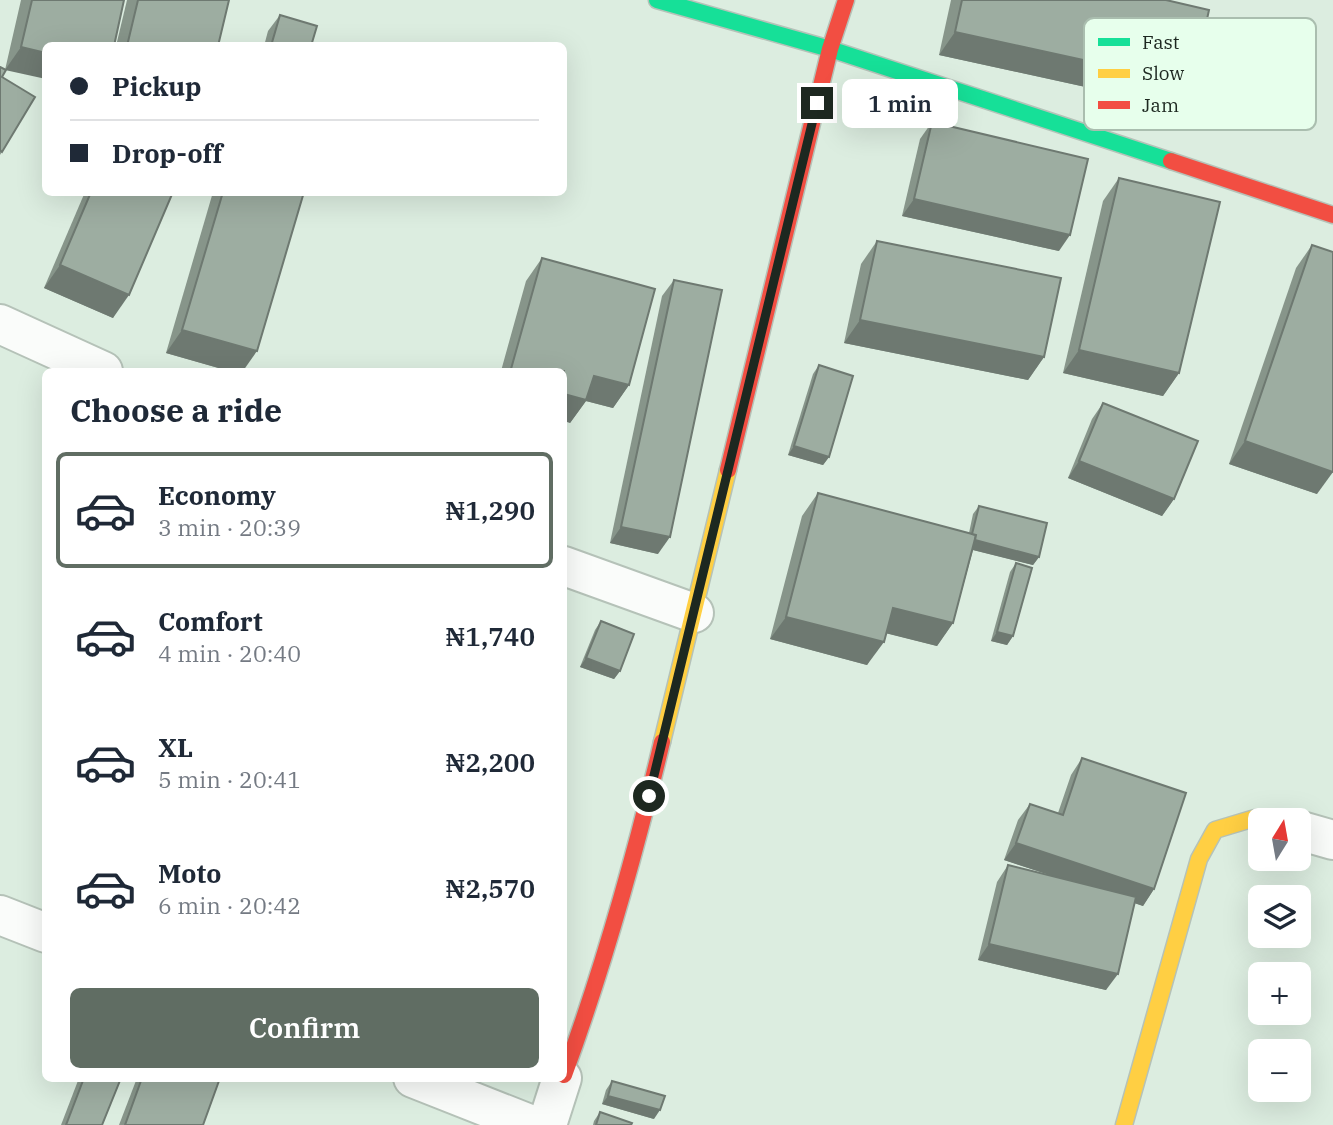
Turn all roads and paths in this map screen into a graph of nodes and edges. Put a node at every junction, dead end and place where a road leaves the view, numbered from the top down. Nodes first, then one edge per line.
1 (657, 0) edge
2 (846, 0) edge
3 (830, 49) junction
4 (1333, 215) edge
5 (0, 324) edge
6 (96, 368) edge
7 (567, 567) edge
8 (694, 613) junction
9 (1248, 820) edge
10 (1311, 834) edge
11 (1333, 840) edge
12 (0, 915) edge
13 (42, 931) edge
14 (567, 1065) edge
15 (424, 1082) edge
16 (561, 1082) edge
17 (532, 1125) edge
18 (547, 1125) edge
19 (1124, 1125) edge

1 - 3 street
2 - 3 street
3 - 4 street
3 - 8 street
5 - 6 street
7 - 8 street
8 - 14 street
9 - 19 street
10 - 11 street
12 - 13 street
15 - 17 street
16 - 18 street

